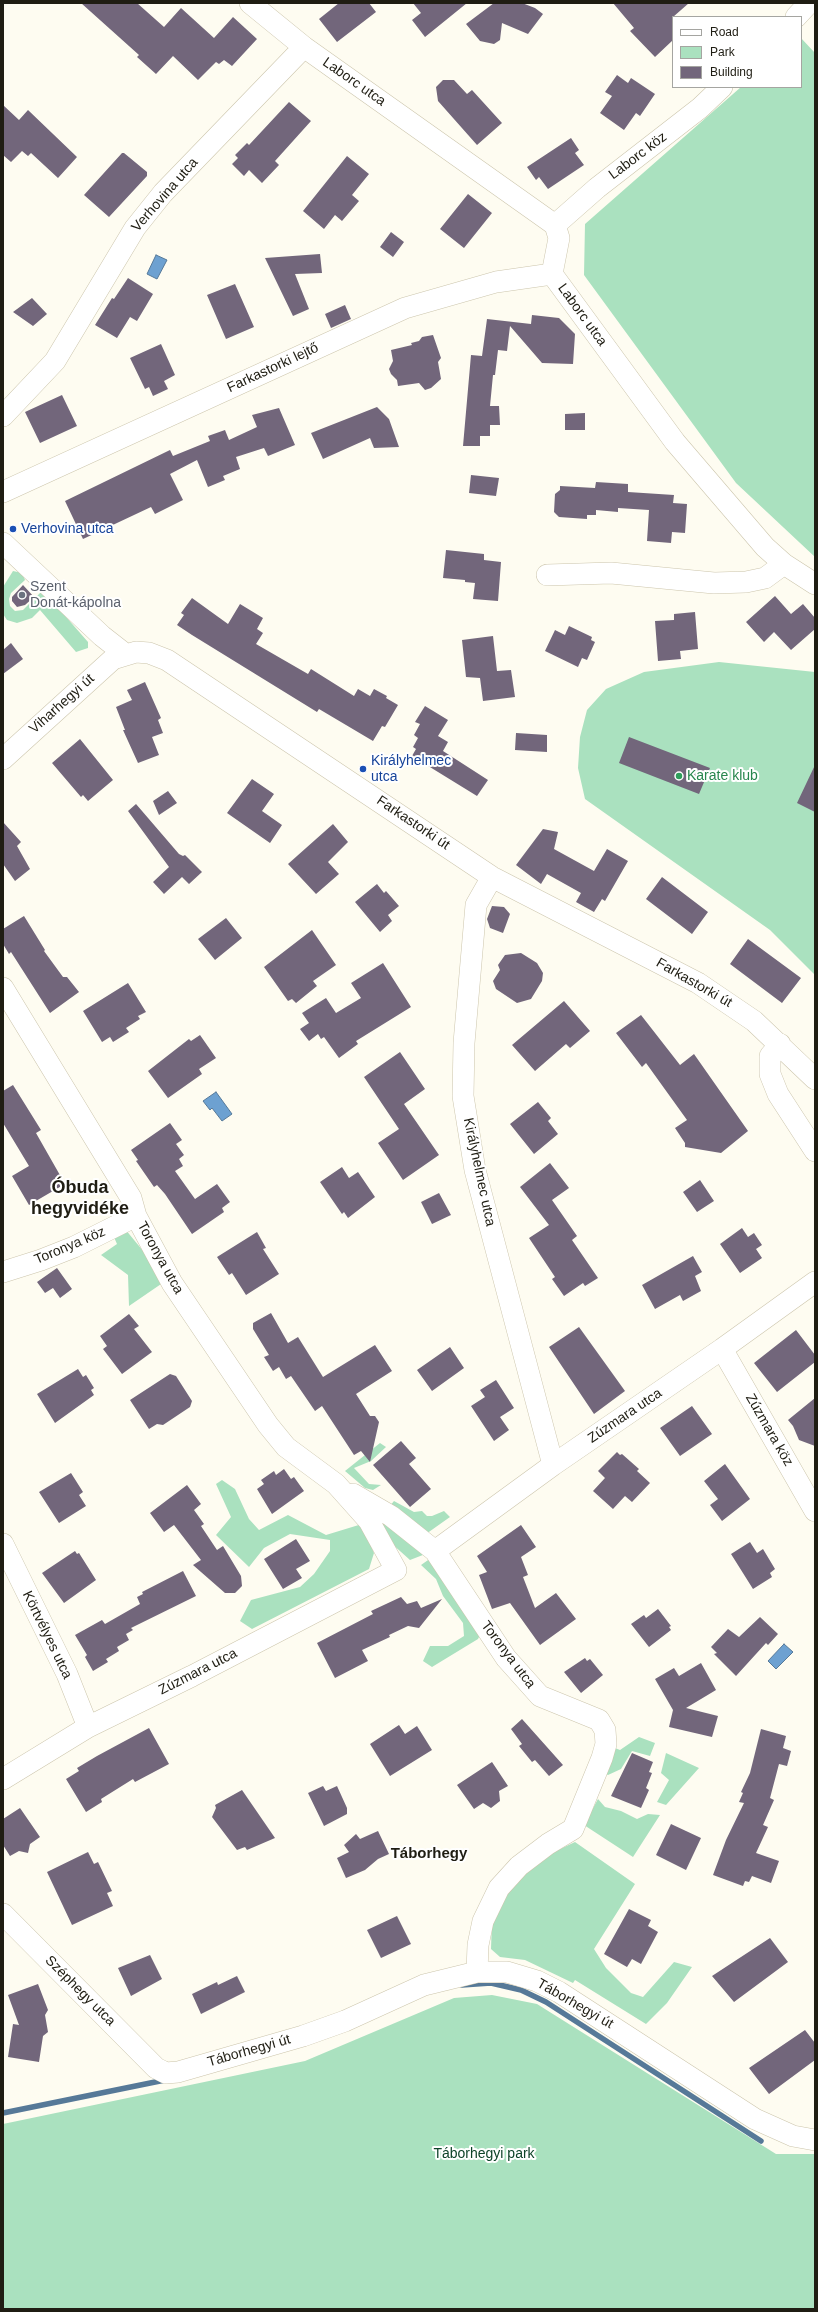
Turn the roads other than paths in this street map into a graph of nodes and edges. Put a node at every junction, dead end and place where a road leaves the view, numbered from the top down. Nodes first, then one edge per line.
1 (250, 3) edge
2 (808, 3) edge
3 (797, 16) edge
4 (304, 47) junction
5 (721, 88) edge
6 (554, 225) junction
7 (552, 274) junction
8 (3, 416) edge
9 (3, 492) edge
10 (3, 543) edge
11 (784, 564) junction
12 (547, 575) dead end
13 (815, 584) edge
14 (125, 654) junction
15 (3, 759) edge
16 (492, 876) junction
17 (3, 988) edge
18 (780, 1044) junction
19 (815, 1079) edge
20 (815, 1151) edge
21 (136, 1216) junction
22 (3, 1272) edge
23 (815, 1282) edge
24 (722, 1349) junction
25 (553, 1465) junction
26 (336, 1484) junction
27 (815, 1511) edge
28 (3, 1544) edge
29 (436, 1551) junction
30 (396, 1570) joint
31 (88, 1727) junction
32 (3, 1779) edge
33 (3, 1914) edge
34 (477, 1972) junction
35 (156, 2068) joint
36 (815, 2140) edge

1 - 4 street, Laborc utca
2 - 3 street
4 - 6 street, Laborc utca
4 - 8 street, Verhovina utca
5 - 6 street, Laborc köz
6 - 7 street, Laborc utca
7 - 9 street, Farkastorki lejtő
7 - 11 street, Laborc utca
10 - 14 street
11 - 12 street
11 - 13 street, Laborc utca
14 - 15 street, Viharhegyi út
14 - 16 street, Farkastorki út
16 - 18 street, Farkastorki út
16 - 25 street, Királyhelmec utca
17 - 21 street, Toronya utca
18 - 19 street, Farkastorki út
18 - 20 street
21 - 22 street, Toronya köz
21 - 26 street, Toronya utca
23 - 24 street, Zúzmara utca
24 - 25 street, Zúzmara utca
24 - 27 street, Zúzmara köz
25 - 29 street, Zúzmara utca
26 - 29 street, Toronya utca
26 - 30 street, Toronya utca
28 - 31 street, Körtvélyes utca
29 - 34 street, Toronya utca
30 - 31 street, Zúzmara utca
31 - 32 street, Zúzmara utca
33 - 35 street, Széphegy utca
34 - 35 street, Táborhegyi út
34 - 36 street, Táborhegyi út

